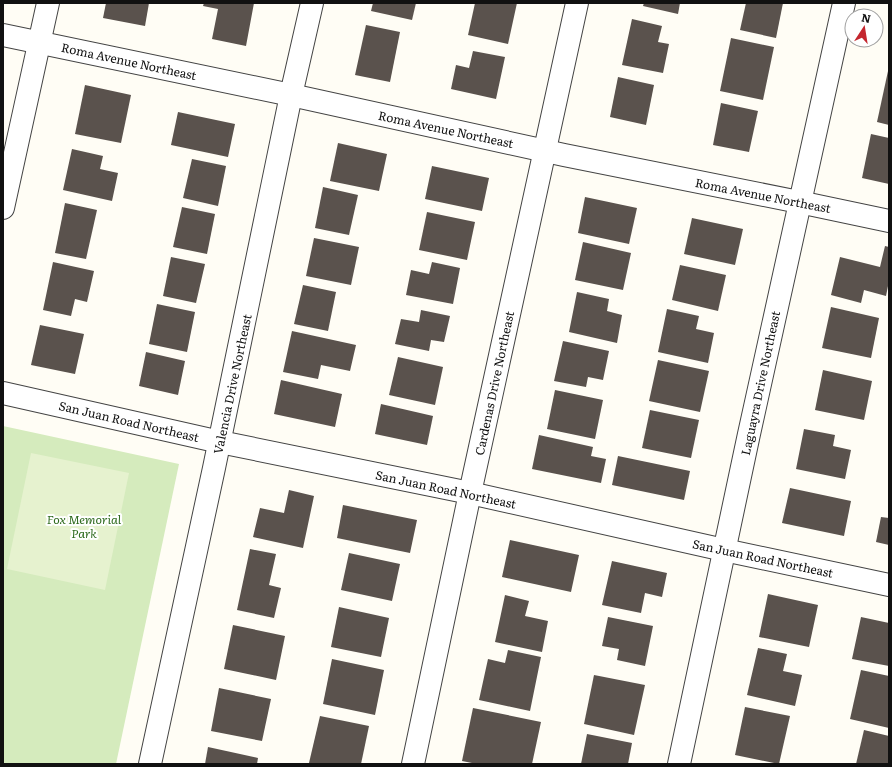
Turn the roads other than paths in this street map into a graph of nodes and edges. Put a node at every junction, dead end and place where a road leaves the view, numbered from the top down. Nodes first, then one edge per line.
1 (48, 3) edge
2 (312, 3) edge
3 (577, 3) edge
4 (844, 3) edge
5 (3, 34) edge
6 (39, 42) junction
7 (291, 95) junction
8 (545, 151) junction
9 (799, 202) junction
10 (3, 208) edge
11 (889, 221) edge
12 (3, 392) edge
13 (220, 442) junction
14 (470, 493) junction
15 (724, 550) junction
16 (889, 585) edge
17 (150, 764) edge
18 (413, 764) edge
19 (679, 764) edge

1 - 6 street
2 - 7 street, Valencia Drive Northeast
3 - 8 street, Cardenas Drive Northeast
4 - 9 street, Laguayra Drive Northeast
5 - 6 street, Roma Avenue Northeast
6 - 7 street, Roma Avenue Northeast
6 - 10 street
7 - 8 street, Roma Avenue Northeast
7 - 13 street, Valencia Drive Northeast
8 - 9 street, Roma Avenue Northeast
8 - 14 street, Cardenas Drive Northeast
9 - 11 street, Roma Avenue Northeast
9 - 15 street, Laguayra Drive Northeast
12 - 13 street, San Juan Road Northeast
13 - 14 street, San Juan Road Northeast
13 - 17 street, Valencia Drive Northeast
14 - 15 street, San Juan Road Northeast
14 - 18 street, Cardenas Drive Northeast
15 - 16 street, San Juan Road Northeast
15 - 19 street, Laguayra Drive Northeast

